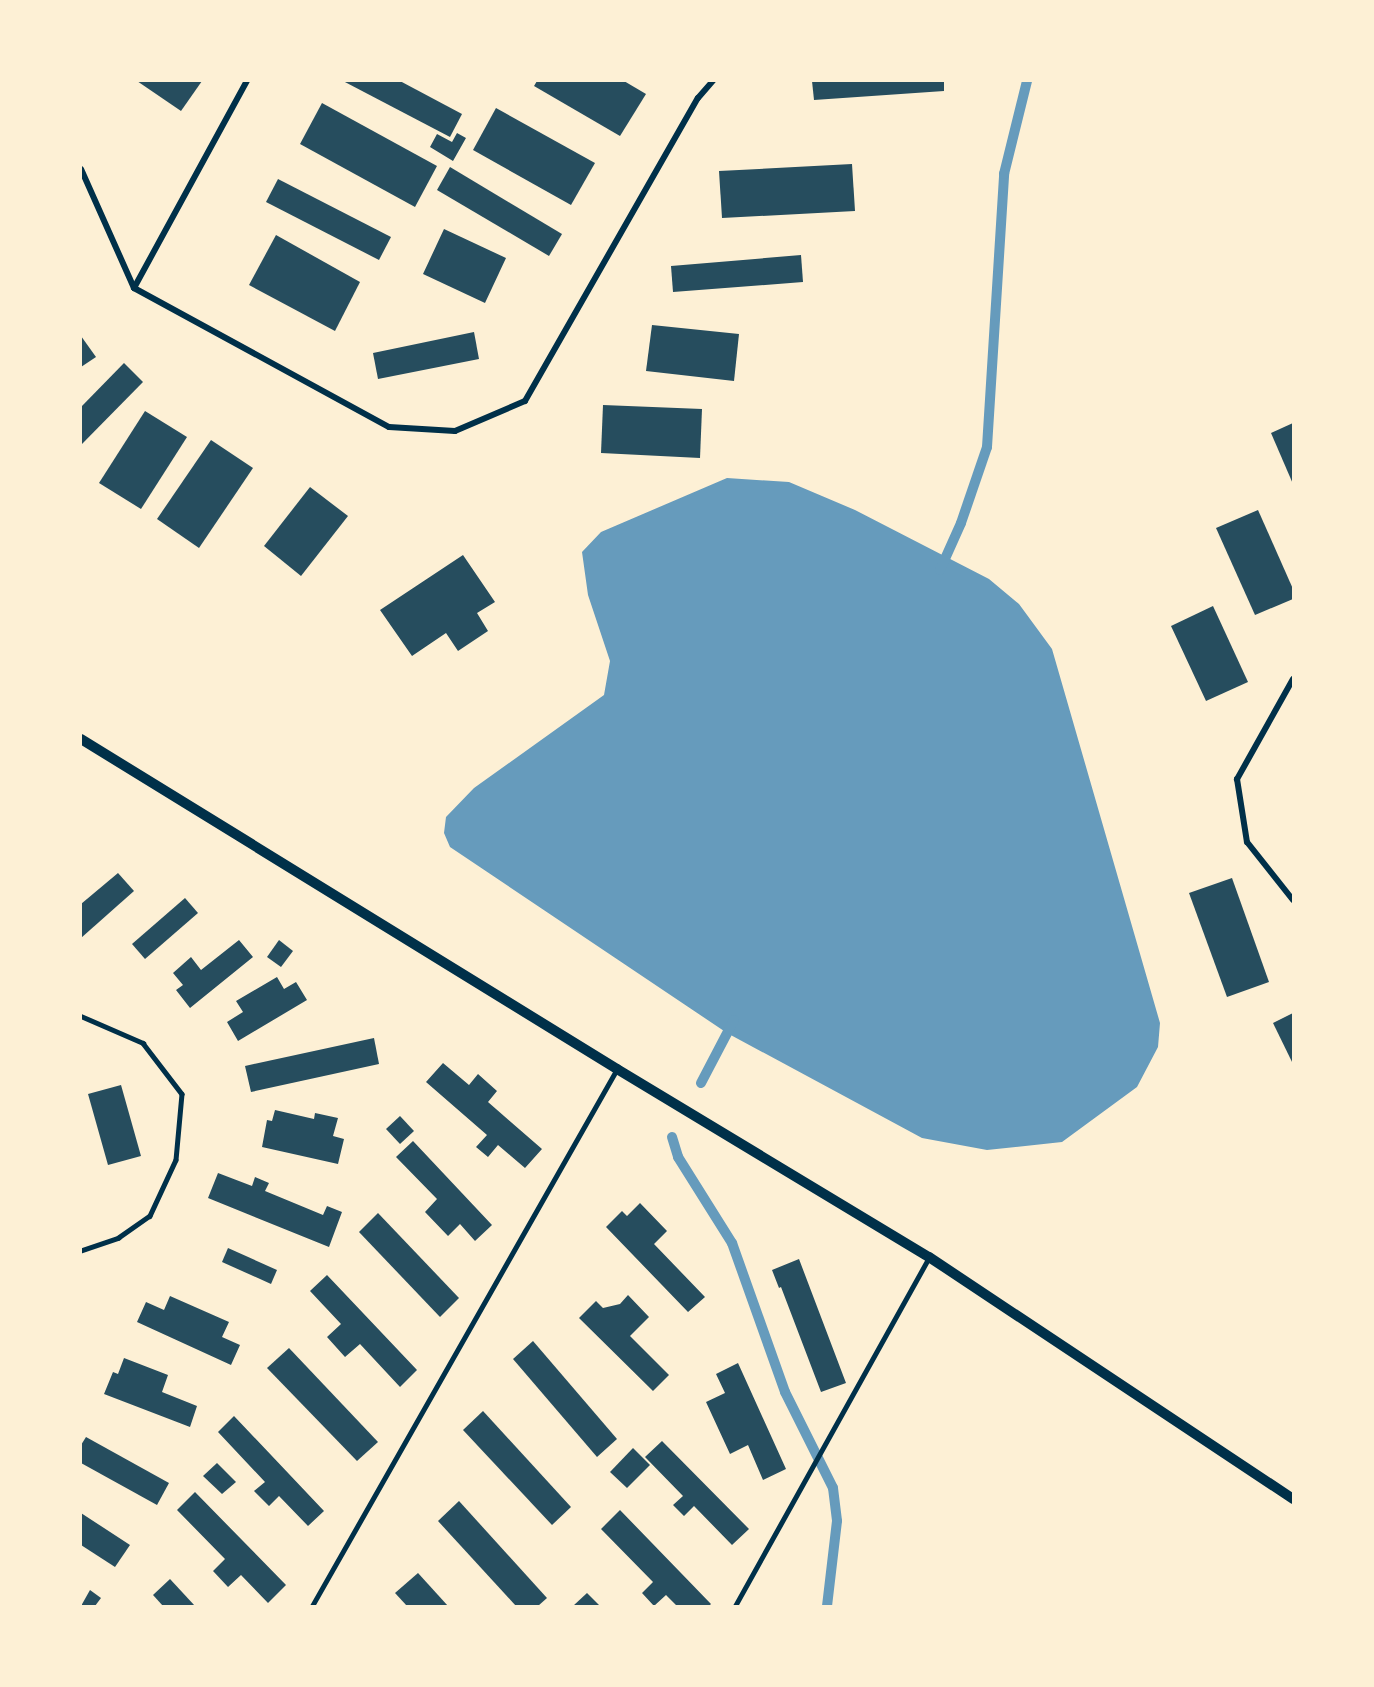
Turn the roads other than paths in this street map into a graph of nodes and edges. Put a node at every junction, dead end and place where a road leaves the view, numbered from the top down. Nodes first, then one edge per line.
1 (247, 81) edge
2 (713, 81) edge
3 (81, 169) edge
4 (134, 288) junction
5 (1293, 680) edge
6 (81, 739) edge
7 (1293, 900) edge
8 (81, 1016) edge
9 (616, 1069) junction
10 (81, 1251) edge
11 (929, 1257) junction
12 (1293, 1499) edge
13 (312, 1606) edge
14 (735, 1606) edge

1 - 4 street
2 - 4 street
3 - 4 street
5 - 7 street
6 - 9 street
8 - 10 lane
9 - 11 street
9 - 13 lane
11 - 12 street
11 - 14 lane

